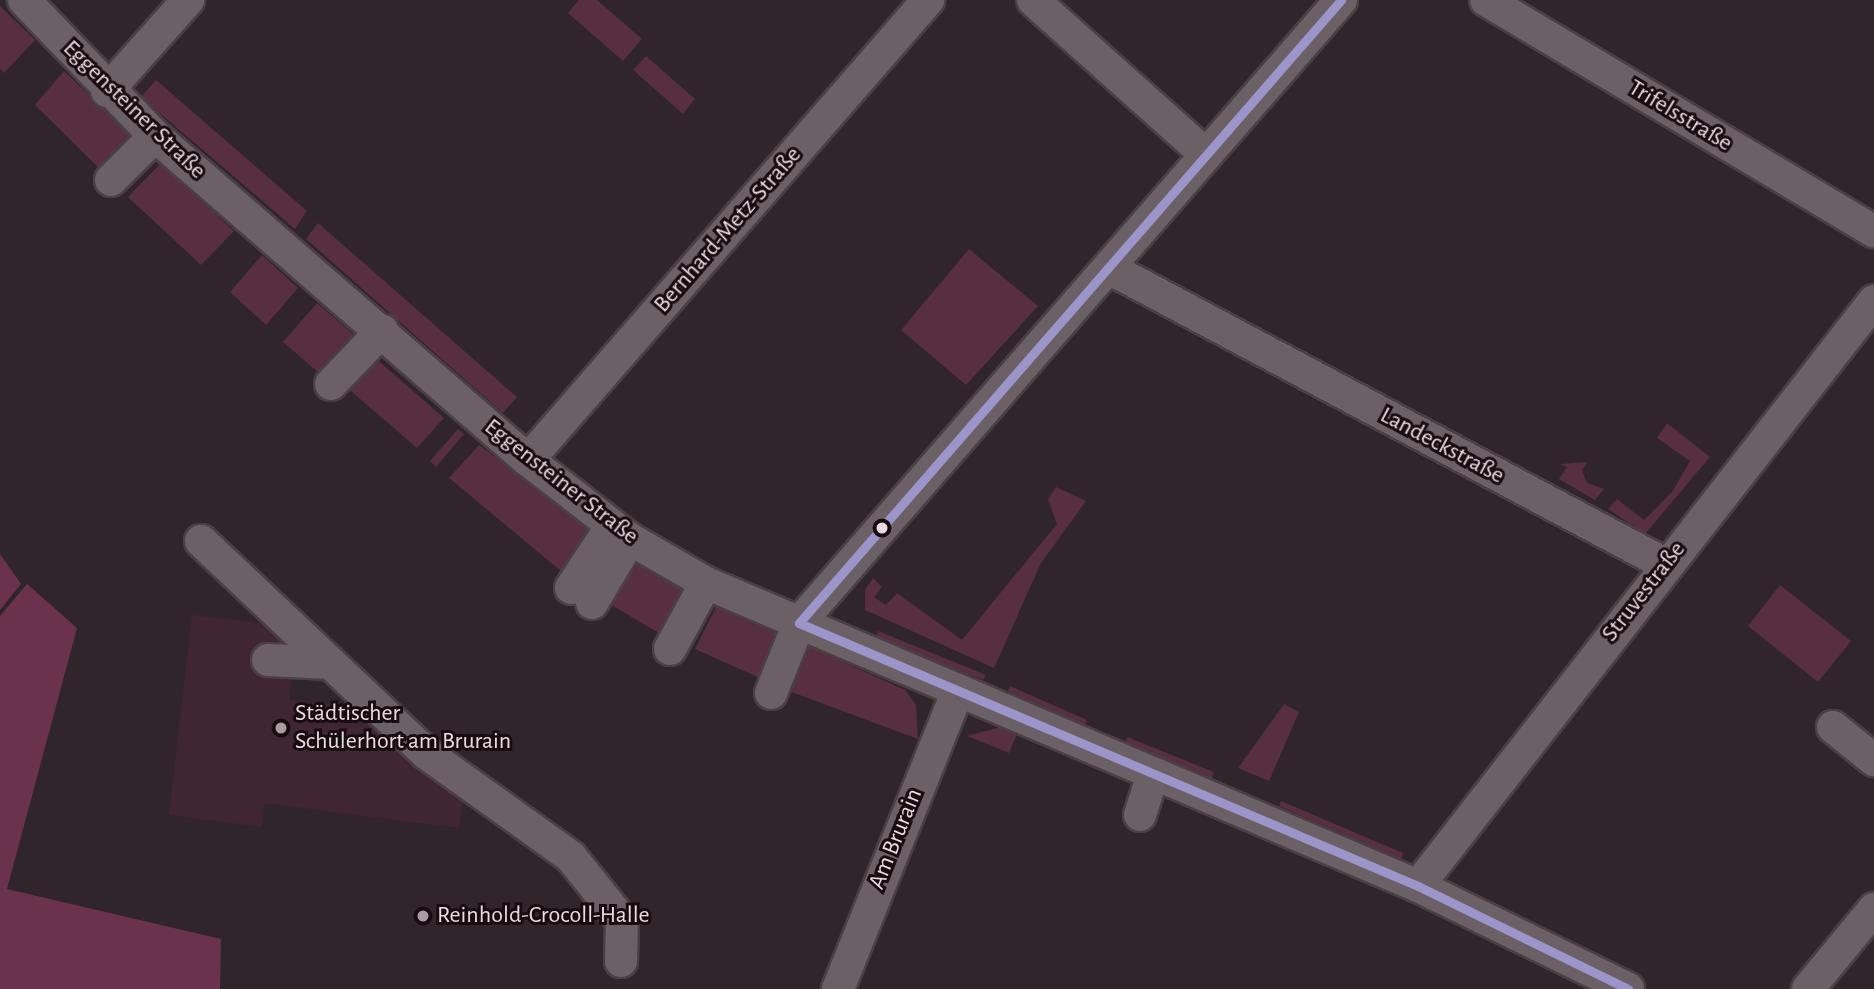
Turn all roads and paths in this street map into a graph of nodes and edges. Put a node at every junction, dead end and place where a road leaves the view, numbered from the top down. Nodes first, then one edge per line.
1 (24, 0) edge
2 (188, 0) edge
3 (928, 0) edge
4 (1033, 0) edge
5 (1341, 0) edge
6 (1486, 0) edge
7 (107, 91) junction
8 (155, 136) junction
9 (1205, 154) junction
10 (111, 180) dead end
11 (1874, 232) edge
12 (1109, 268) junction
13 (1874, 301) edge
14 (382, 331) junction
15 (331, 384) dead end
16 (528, 460) junction
17 (621, 533) junction
18 (201, 541) dead end
19 (1665, 564) junction
20 (706, 583) junction
21 (581, 596) dead end
22 (799, 623) junction
23 (670, 649) dead end
24 (268, 660) dead end
25 (330, 663) junction
26 (958, 690) junction
27 (771, 693) dead end
28 (1833, 727) dead end
29 (1874, 760) edge
30 (1153, 774) junction
31 (1140, 815) dead end
32 (1418, 886) junction
33 (1874, 909) edge
34 (621, 961) dead end
35 (838, 989) edge
36 (1628, 989) edge
37 (1808, 989) edge

1 - 7 street, Eggensteiner Straße
2 - 7 street
3 - 16 street, Bernhard-Metz-Straße
4 - 9 street
5 - 9 street
6 - 11 street, Trifelsstraße
7 - 8 street, Eggensteiner Straße
8 - 10 street
8 - 14 street, Eggensteiner Straße
9 - 12 street
12 - 19 street, Landeckstraße
12 - 22 street
13 - 19 street, Struvestraße
14 - 15 street
14 - 16 street, Eggensteiner Straße
16 - 17 street, Eggensteiner Straße
17 - 20 street, Eggensteiner Straße
17 - 21 street
18 - 25 street
19 - 32 street, Struvestraße
20 - 22 street, Eggensteiner Straße
20 - 23 street
22 - 26 street, Eggensteiner Straße
22 - 27 street
24 - 25 street
25 - 34 street
26 - 30 street, Eggensteiner Straße
26 - 35 street, Am Brurain
28 - 29 street
30 - 31 street
30 - 32 street, Eggensteiner Straße
32 - 36 street, Eggensteiner Straße
33 - 37 street

